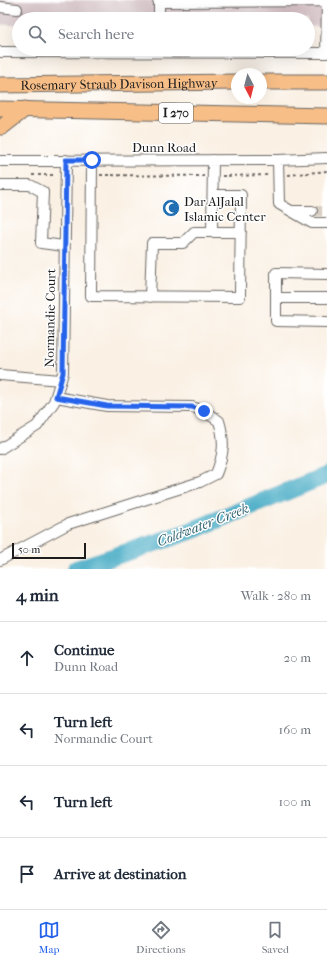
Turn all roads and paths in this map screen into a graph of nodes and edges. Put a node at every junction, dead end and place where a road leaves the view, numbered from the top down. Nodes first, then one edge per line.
1 (159, 1) edge
2 (178, 1) edge
3 (327, 1) edge
4 (0, 7) edge
5 (17, 9) dead end
6 (159, 12) edge
7 (0, 52) edge
8 (12, 52) edge
9 (315, 53) edge
10 (327, 53) edge
11 (231, 82) edge
12 (267, 82) edge
13 (327, 82) edge
14 (0, 85) edge
15 (0, 108) edge
16 (26, 109) junction
17 (327, 116) edge
18 (0, 127) edge
19 (327, 158) edge
20 (66, 160) junction
21 (92, 160) junction
22 (213, 160) junction
23 (278, 160) junction
24 (0, 161) edge
25 (327, 171) edge
26 (101, 175) dead end
27 (269, 175) dead end
28 (285, 175) dead end
29 (207, 176) dead end
30 (222, 176) dead end
31 (0, 185) edge
32 (214, 195) junction
33 (292, 211) junction
34 (312, 211) tunnel mouth
35 (327, 223) edge
36 (212, 231) junction
37 (241, 232) junction
38 (64, 246) junction
39 (327, 274) edge
40 (150, 297) junction
41 (276, 298) junction
42 (327, 298) edge
43 (327, 322) edge
44 (0, 376) edge
45 (61, 380) junction
46 (56, 397) junction
47 (0, 449) edge
48 (0, 560) edge

1 - 2 street
1 - 6 street
2 - 3 street
3 - 10 street
4 - 5 street
7 - 8 street
9 - 10 street
11 - 14 highway, Rosemary Straub Davison Highway
12 - 13 highway
15 - 16 highway, Rosemary Straub Davison Highway / I 270
16 - 17 highway, Rosemary Straub Davison Highway / I 270
16 - 18 highway
19 - 23 street, Dunn Road
20 - 21 street, Dunn Road
20 - 24 street, Dunn Road
20 - 38 street, Normandie Court
21 - 22 street, Dunn Road
21 - 40 street
22 - 23 street, Dunn Road
22 - 32 street
23 - 33 street
25 - 28 path
26 - 29 path
27 - 30 path
31 - 38 street
32 - 36 street
32 - 37 street
33 - 34 street
33 - 35 street
36 - 37 street
36 - 40 street
37 - 40 street
38 - 45 street, Normandie Court
39 - 41 street
41 - 42 street
41 - 43 street
44 - 45 street
45 - 46 street, Normandie Court
46 - 47 street, Normandie Court
46 - 48 street

